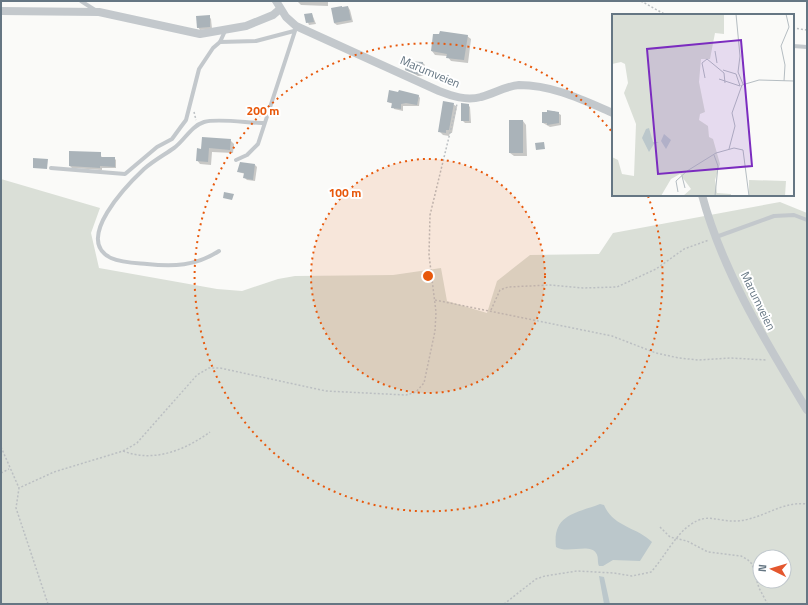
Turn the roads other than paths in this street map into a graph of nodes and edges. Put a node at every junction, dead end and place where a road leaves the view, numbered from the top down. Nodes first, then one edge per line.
1 (81, 1) edge
2 (276, 1) edge
3 (280, 9) junction
4 (1, 11) edge
5 (99, 12) junction
6 (295, 29) junction
7 (225, 31) junction
8 (220, 42) junction
9 (794, 46) edge
10 (807, 47) edge
11 (612, 114) edge
12 (264, 123) junction
13 (236, 160) dead end
14 (52, 168) dead end
15 (702, 196) edge
16 (807, 220) edge
17 (716, 237) junction
18 (219, 251) dead end
19 (807, 410) edge

1 - 5 lane
2 - 3 street, Marumveien
3 - 6 street, Marumveien
3 - 7 street
4 - 5 street
5 - 7 street
6 - 8 lane
6 - 11 street, Marumveien
6 - 12 lane
7 - 8 lane
8 - 14 lane
9 - 10 lane
12 - 13 lane
12 - 18 lane
15 - 17 street, Marumveien
16 - 17 lane
17 - 19 street, Marumveien

